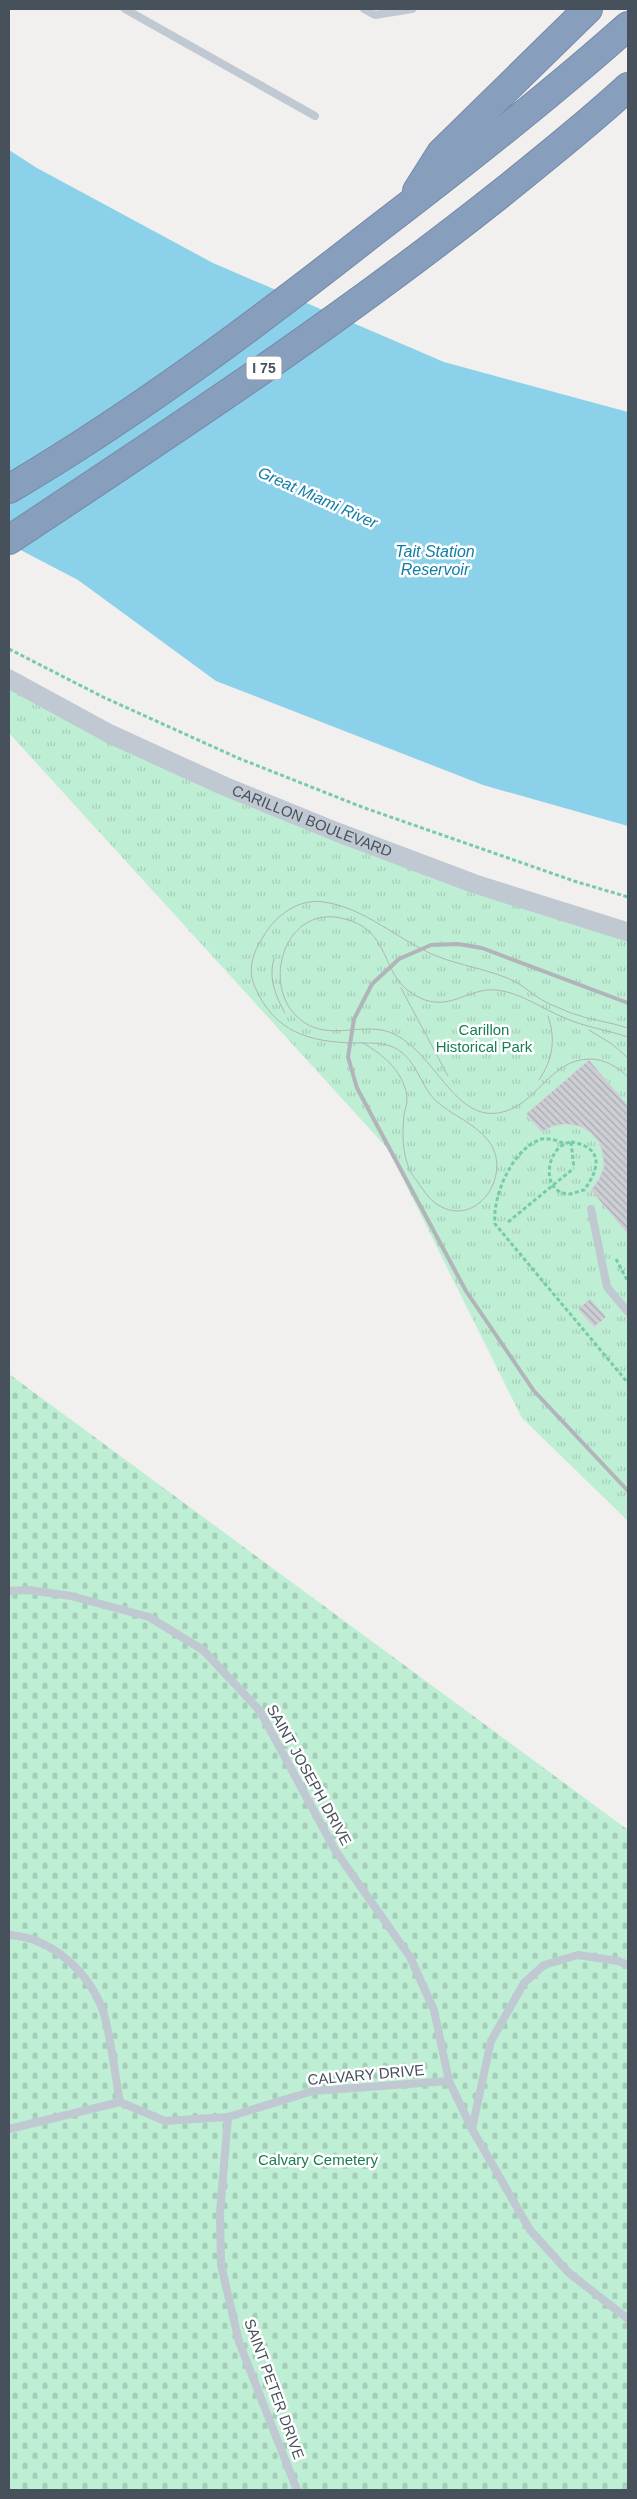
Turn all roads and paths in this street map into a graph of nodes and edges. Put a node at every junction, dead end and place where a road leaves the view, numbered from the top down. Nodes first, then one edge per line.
1 (126, 9) edge
2 (364, 9) edge
3 (412, 9) edge
4 (588, 9) edge
5 (628, 26) edge
6 (628, 87) edge
7 (628, 101) edge
8 (315, 116) dead end
9 (592, 120) junction
10 (453, 157) junction
11 (9, 489) edge
12 (9, 540) edge
13 (9, 649) edge
14 (9, 679) edge
15 (628, 897) edge
16 (628, 932) edge
17 (572, 1142) junction
18 (563, 1143) junction
19 (591, 1209) dead end
20 (508, 1222) dead end
21 (628, 1312) edge
22 (628, 1383) edge
23 (9, 1591) edge
24 (9, 1935) edge
25 (628, 1965) edge
26 (449, 2081) junction
27 (120, 2102) junction
28 (228, 2117) junction
29 (9, 2129) edge
30 (472, 2129) junction
31 (628, 2319) edge
32 (297, 2490) edge

1 - 8 lane
2 - 3 lane
4 - 10 highway
5 - 10 highway, I 75
6 - 9 highway, I 75
7 - 9 highway
9 - 12 highway, I 75
10 - 11 highway, I 75
13 - 15 path
14 - 16 street, CARILLON BOULEVARD
17 - 18 path
17 - 18 path
17 - 20 path, bridge
18 - 22 path
19 - 21 lane
23 - 26 lane, SAINT JOSEPH DRIVE
24 - 27 lane
25 - 30 lane
26 - 28 lane, CALVARY DRIVE
26 - 30 lane
27 - 28 lane, CALVARY DRIVE
27 - 29 lane
28 - 32 lane, SAINT PETER DRIVE
30 - 31 lane

